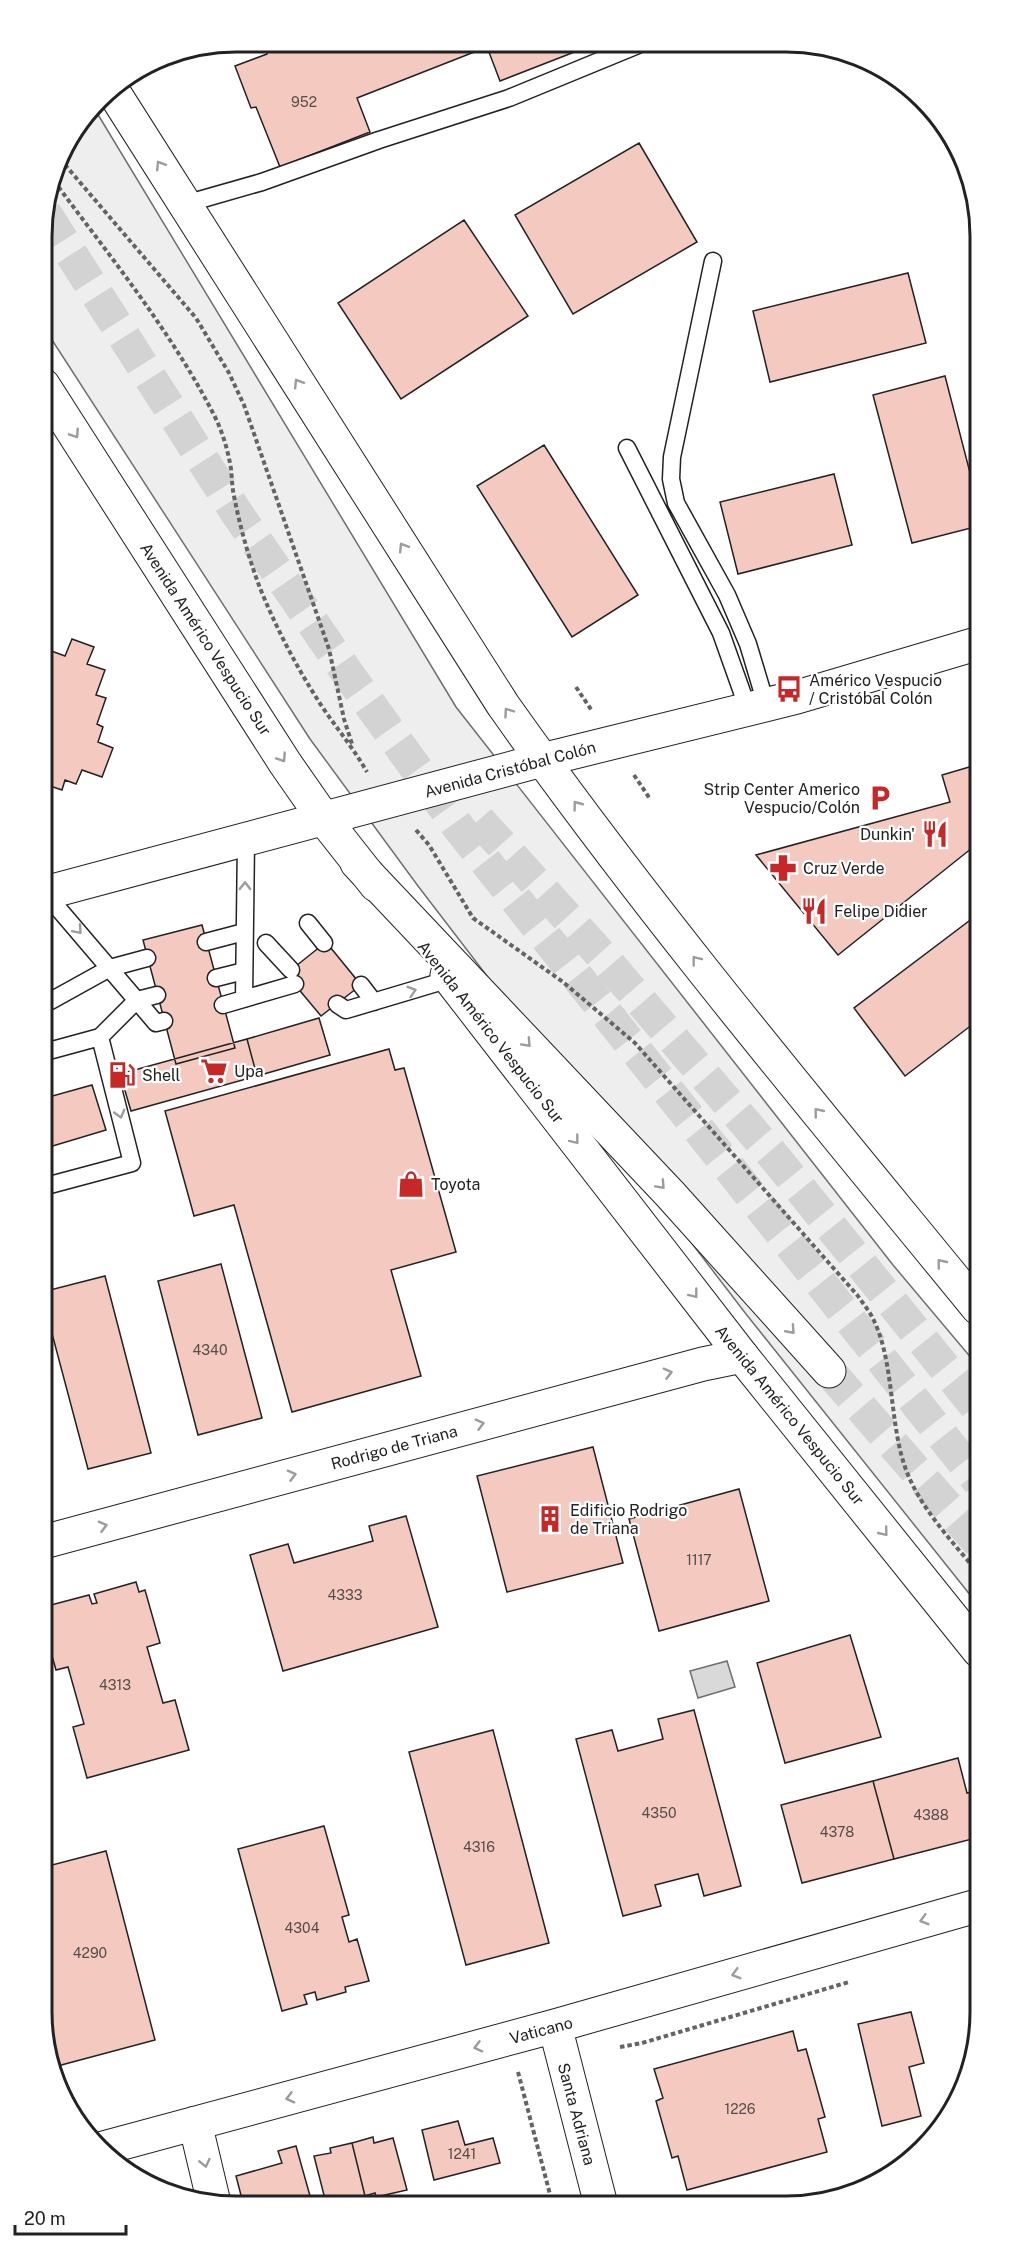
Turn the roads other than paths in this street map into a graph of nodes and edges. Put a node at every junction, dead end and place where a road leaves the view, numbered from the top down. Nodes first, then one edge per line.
1 (620, 52) edge
2 (116, 97) edge
3 (184, 204) junction
4 (713, 261) dead end
5 (53, 400) edge
6 (627, 448) dead end
7 (970, 646) edge
8 (757, 706) junction
9 (542, 760) junction
10 (324, 819) junction
11 (246, 840) junction
12 (357, 863) junction
13 (53, 891) edge
14 (53, 902) edge
15 (308, 923) dead end
16 (244, 932) junction
17 (206, 942) dead end
18 (266, 943) dead end
19 (324, 943) dead end
20 (147, 958) dead end
21 (110, 968) junction
22 (244, 971) junction
23 (216, 978) dead end
24 (450, 979) junction
25 (360, 985) dead end
26 (157, 995) dead end
27 (244, 999) junction
28 (53, 1000) edge
29 (137, 1000) junction
30 (375, 1002) junction
31 (337, 1004) dead end
32 (223, 1005) dead end
33 (164, 1021) dead end
34 (100, 1037) junction
35 (53, 1050) edge
36 (52, 1184) edge
37 (970, 1298) edge
38 (742, 1356) junction
39 (829, 1371) tunnel mouth
40 (52, 1540) edge
41 (970, 1640) edge
42 (970, 1908) edge
43 (555, 2026) junction
44 (195, 2123) junction
45 (110, 2146) edge
46 (212, 2194) edge
47 (599, 2196) edge

1 - 3 lane
3 -> 2 main road
9 -> 3 main road
4 - 8 lane
5 -> 10 main road, Avenida Américo Vespucio Sur
6 - 8 lane
7 - 8 main road, Avenida Cristóbal Colón
8 - 9 main road, Avenida Cristóbal Colón
9 - 10 main road, Avenida Cristóbal Colón
37 -> 9 main road
10 - 11 main road, Avenida Cristóbal Colón
10 - 12 main road, Avenida Américo Vespucio Sur
11 - 13 main road, Avenida Cristóbal Colón
16 -> 11 lane
12 - 24 main road, Avenida Américo Vespucio Sur
12 -> 39 main road
14 -> 21 lane
15 - 19 lane
16 - 17 lane
16 - 22 lane
18 - 27 lane
20 - 21 lane
21 - 28 lane
21 - 29 lane
22 - 23 lane
22 - 27 lane
30 -> 24 lane
24 -> 38 main road, Avenida Américo Vespucio Sur
25 - 30 lane
26 - 29 lane
27 - 32 lane
29 - 33 lane
29 - 34 lane
30 - 31 lane
34 - 35 lane
34 -> 36 lane
40 -> 38 main road, Rodrigo de Triana
38 -> 41 main road, Avenida Américo Vespucio Sur
42 -> 43 main road, Vaticano
43 -> 44 main road, Vaticano
43 - 47 main road, Santa Adriana
44 - 45 main road, Vaticano
44 -> 46 main road

